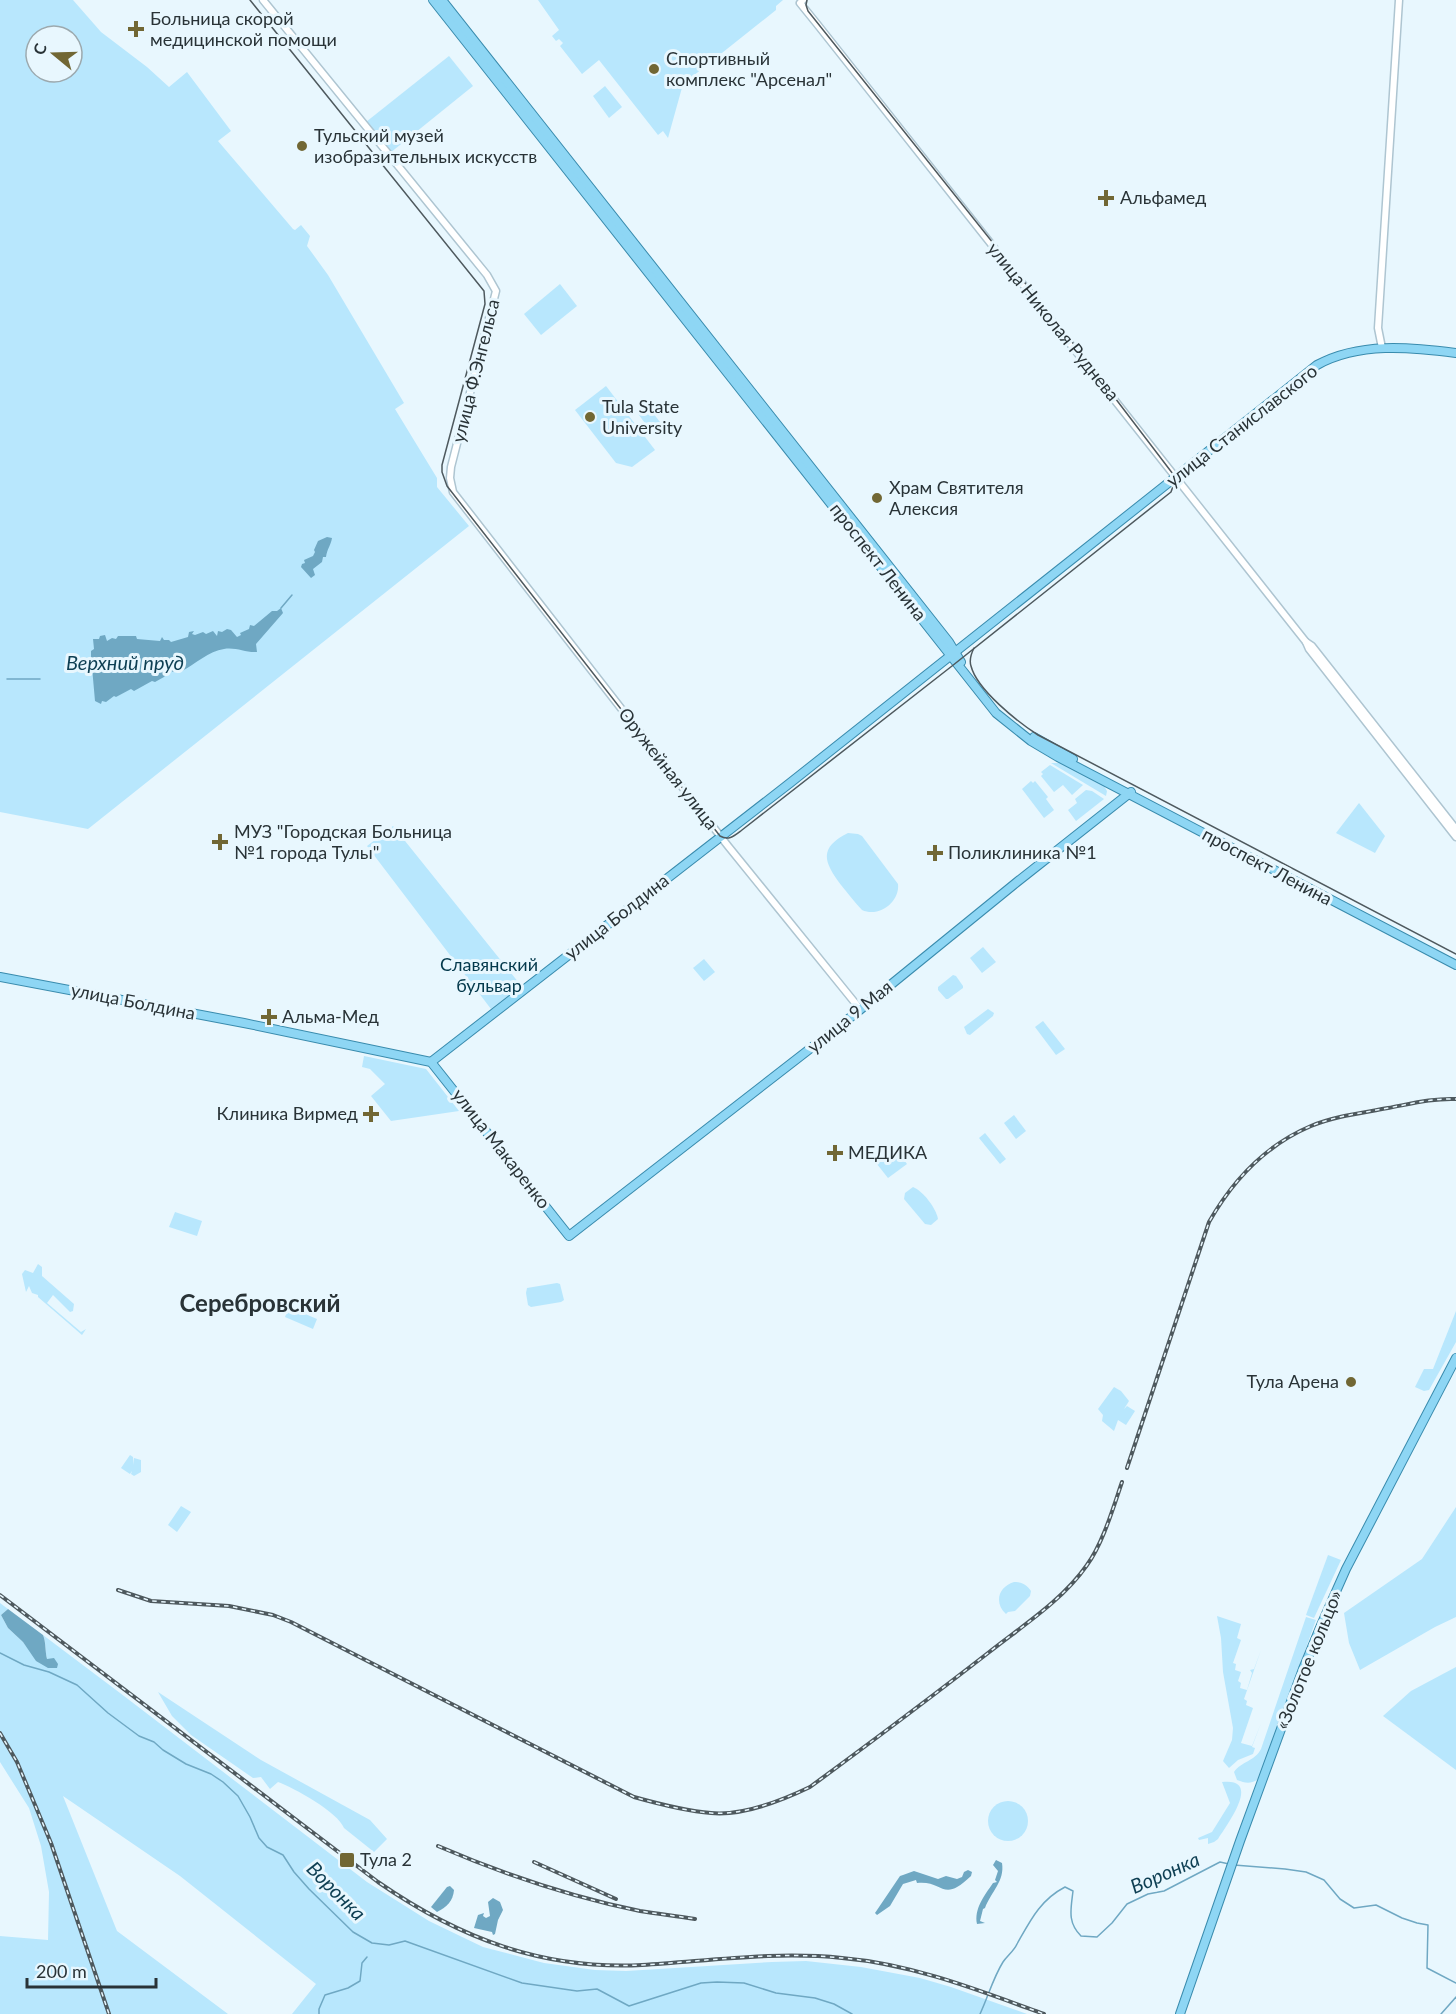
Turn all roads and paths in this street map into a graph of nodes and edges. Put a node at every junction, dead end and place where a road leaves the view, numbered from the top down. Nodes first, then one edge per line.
1 (263, 0) edge
2 (433, 0) edge
3 (442, 0) edge
4 (1399, 0) edge
5 (802, 1) edge
6 (600, 205) junction
7 (1382, 348) junction
8 (1456, 353) edge
9 (1176, 478) junction
10 (479, 526) joint
11 (1306, 642) junction
12 (953, 654) junction
13 (1131, 793) junction
14 (1456, 829) edge
15 (721, 836) junction
16 (1456, 837) edge
17 (1456, 960) edge
18 (1456, 966) edge
19 (0, 977) edge
20 (860, 1010) junction
21 (431, 1062) junction
22 (568, 1236) joint
23 (1456, 1358) edge
24 (1180, 2014) edge

1 - 10 street, улица Ф.Энгельса
2 - 6 main road, проспект Ленина
3 - 6 main road, проспект Ленина
4 - 7 street
5 - 9 street, улица Николая Руднева
6 - 12 main road, проспект Ленина
7 - 8 main road, улица Станиславского
7 - 9 main road, улица Станиславского
9 - 11 street, улица Николая Руднева
9 - 12 main road, улица Станиславского
10 - 15 street, Оружейная улица
11 - 14 street, улица Николая Руднева
11 - 16 street, улица Николая Руднева
12 - 13 main road, проспект Ленина
12 - 13 main road, проспект Ленина
12 - 15 main road, улица Болдина
13 - 17 main road, проспект Ленина
13 - 18 main road, проспект Ленина
13 - 20 main road, улица 9 Мая
15 - 20 street, Оружейная улица
15 - 21 main road, улица Болдина
19 - 21 main road, улица Болдина
20 - 22 main road, улица 9 Мая
21 - 22 main road, улица Макаренко
23 - 24 main road, «Золотое кольцо»

